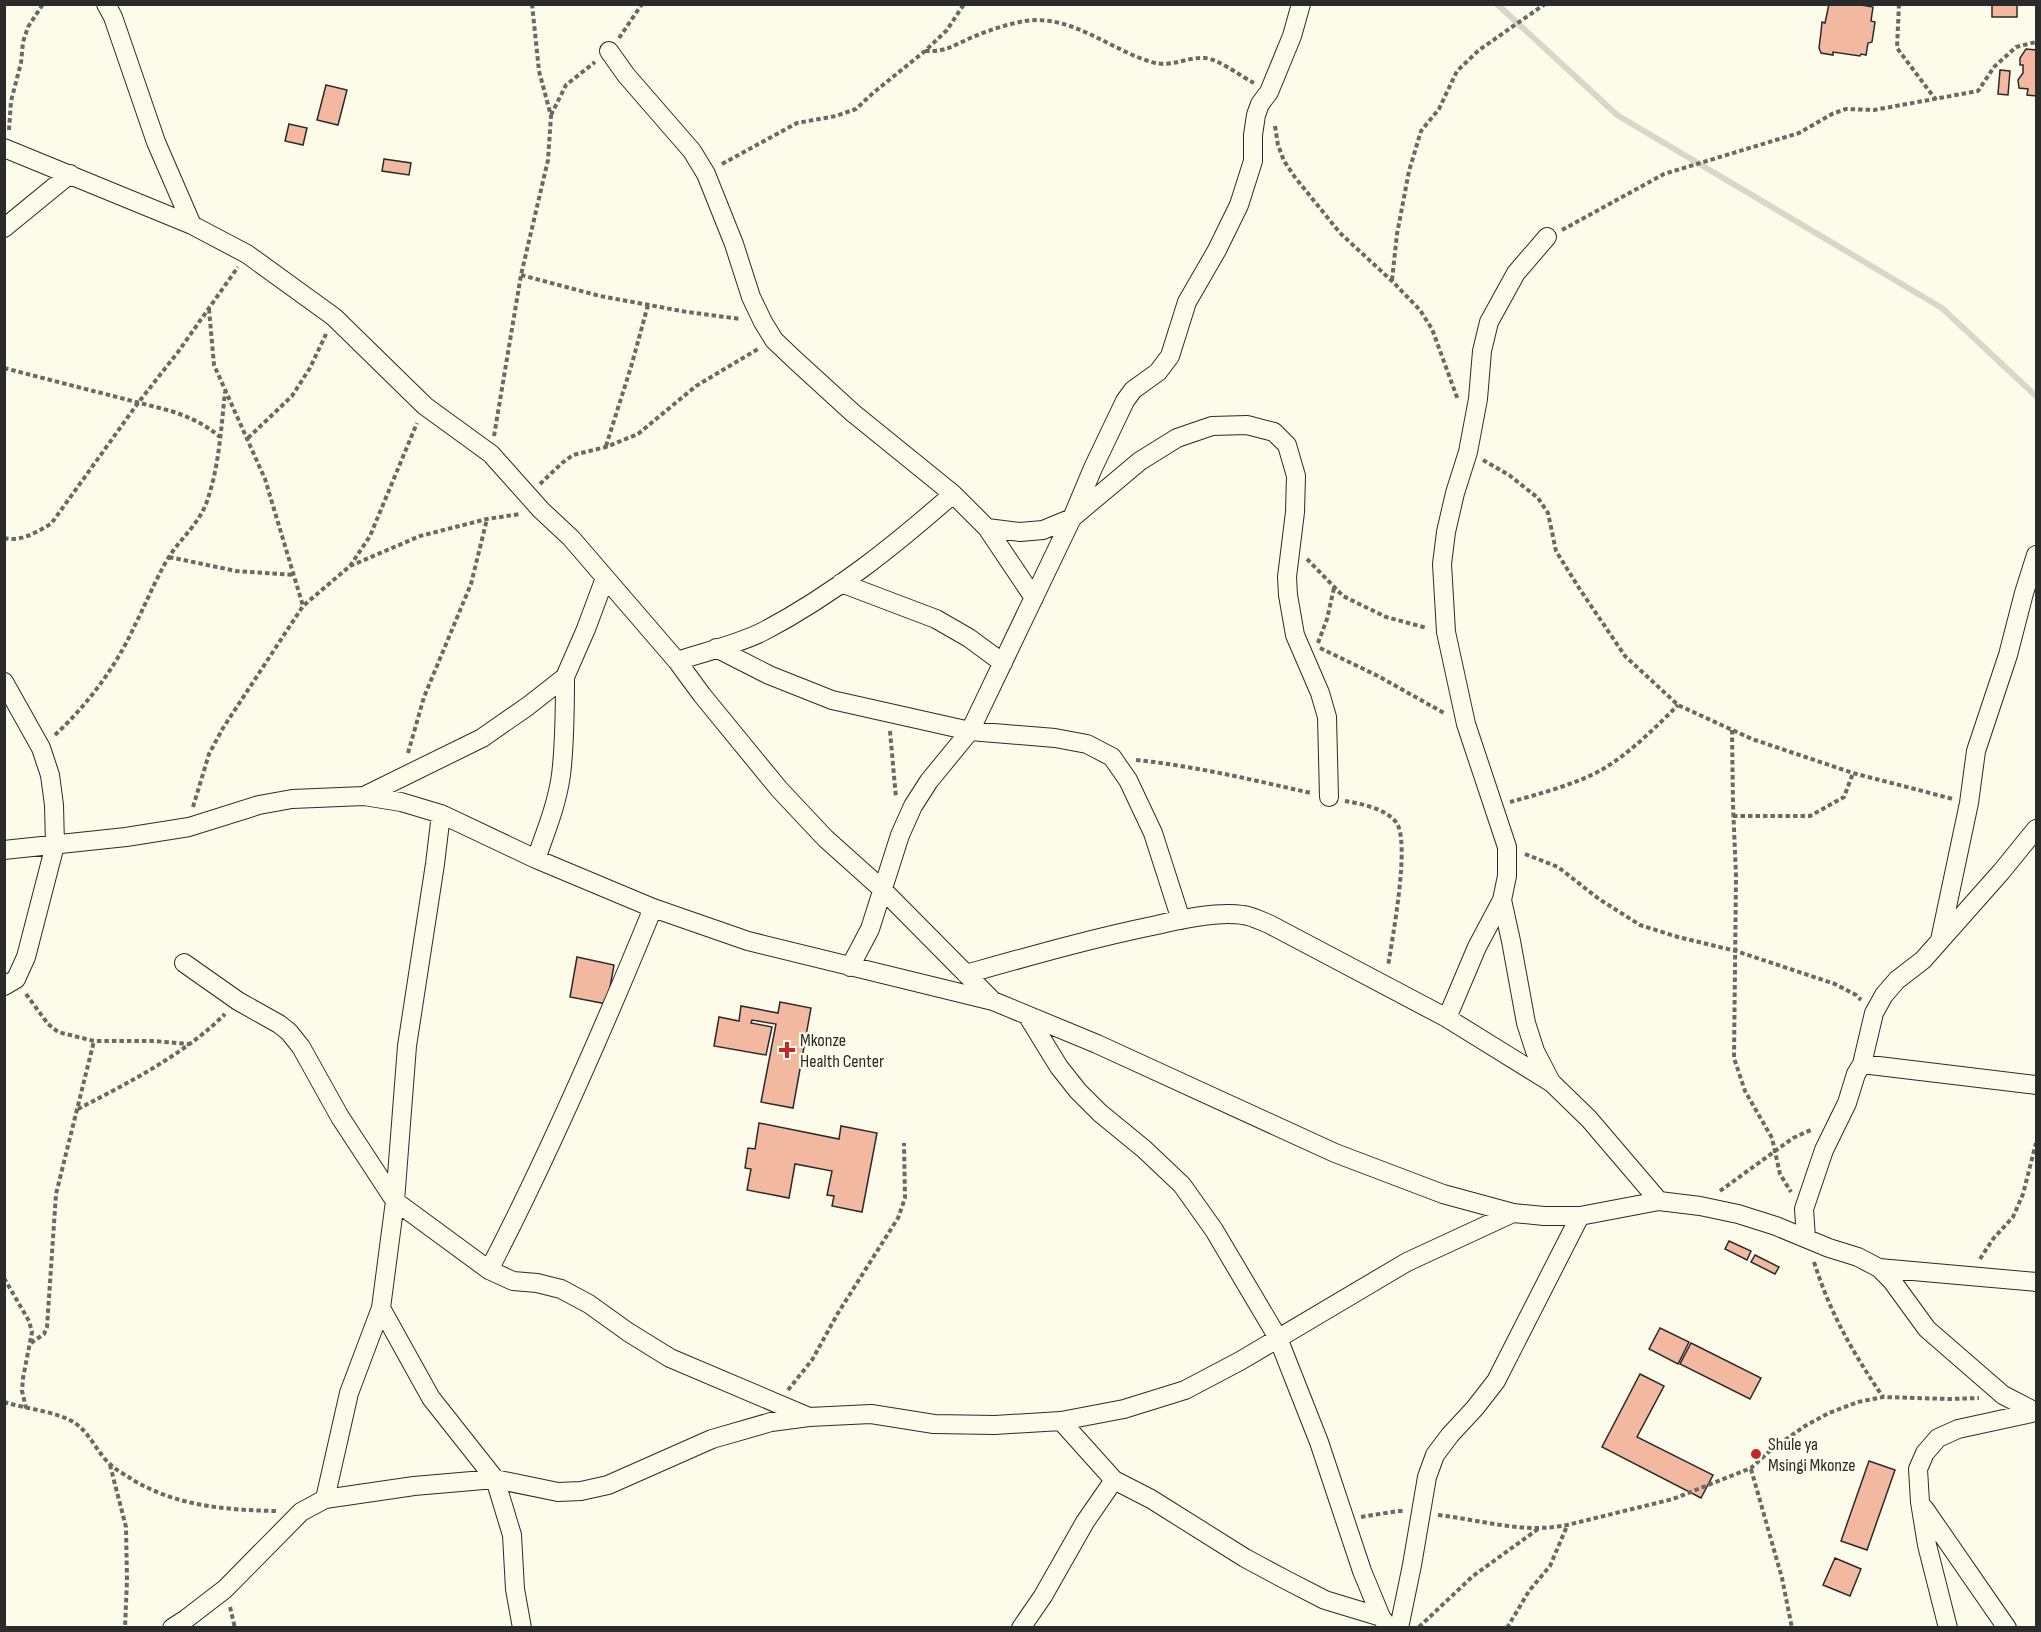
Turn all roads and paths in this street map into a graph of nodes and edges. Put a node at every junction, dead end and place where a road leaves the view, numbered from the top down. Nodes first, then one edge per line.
1 (43, 4) edge
2 (106, 4) edge
3 (532, 4) edge
4 (964, 4) edge
5 (1301, 4) edge
6 (1545, 4) edge
7 (1899, 4) edge
8 (2037, 42) edge
9 (609, 51) dead end
10 (925, 51) junction
11 (1269, 92) junction
12 (1936, 100) junction
13 (1274, 122) dead end
14 (6, 148) edge
15 (70, 174) junction
16 (706, 174) junction
17 (192, 225) junction
18 (4, 228) edge
19 (1547, 237) joint
20 (247, 254) junction
21 (521, 275) junction
22 (1392, 281) junction
23 (648, 305) junction
24 (209, 307) junction
25 (334, 317) junction
26 (763, 322) junction
27 (774, 340) junction
28 (4, 368) edge
29 (225, 392) junction
30 (138, 403) junction
31 (425, 406) junction
32 (1471, 434) junction
33 (220, 438) junction
34 (248, 438) junction
35 (606, 447) junction
36 (1468, 452) junction
37 (491, 454) junction
38 (953, 494) junction
39 (528, 496) junction
40 (541, 510) junction
41 (1072, 518) junction
42 (487, 519) junction
43 (987, 528) junction
44 (4, 538) edge
45 (1292, 543) junction
46 (2037, 555) edge
47 (169, 557) junction
48 (350, 566) junction
49 (294, 575) junction
50 (605, 578) junction
51 (841, 583) junction
52 (1334, 588) junction
53 (1034, 598) junction
54 (303, 606) junction
55 (1446, 632) junction
56 (716, 648) junction
57 (677, 661) junction
58 (1003, 663) junction
59 (565, 677) junction
60 (4, 682) edge
61 (1678, 705) junction
62 (888, 714) junction
63 (1466, 724) junction
64 (1732, 730) junction
65 (970, 731) junction
66 (41, 748) junction
67 (1112, 757) junction
68 (1853, 772) junction
69 (400, 780) junction
70 (364, 796) junction
71 (1329, 797) junction
72 (897, 803) dead end
73 (1969, 803) junction
74 (1495, 806) junction
75 (441, 814) junction
76 (1733, 816) junction
77 (189, 827) junction
78 (2037, 829) edge
79 (55, 845) junction
80 (1507, 847) junction
81 (4, 850) edge
82 (536, 859) junction
83 (883, 890) junction
84 (1502, 900) junction
85 (653, 908) junction
86 (1181, 920) junction
87 (1939, 942) junction
88 (1736, 951) junction
89 (184, 963) dead end
90 (850, 967) junction
91 (966, 974) junction
92 (10, 982) edge
93 (1386, 985) junction
94 (238, 1001) junction
95 (993, 1001) junction
96 (1874, 1013) junction
97 (1027, 1015) junction
98 (1447, 1018) junction
99 (94, 1041) junction
100 (189, 1044) junction
101 (1862, 1064) junction
102 (1552, 1083) junction
103 (2037, 1085) edge
104 (78, 1110) junction
105 (1837, 1122) junction
106 (904, 1143) dead end
107 (2037, 1143) edge
108 (1776, 1150) junction
109 (395, 1201) junction
110 (1659, 1201) junction
111 (1700, 1206) junction
112 (1804, 1209) junction
113 (1513, 1213) junction
114 (1580, 1216) junction
115 (1806, 1238) junction
116 (1879, 1268) junction
117 (489, 1270) junction
118 (1971, 1275) junction
119 (4, 1278) edge
120 (2037, 1282) edge
121 (381, 1308) junction
122 (1278, 1338) junction
123 (31, 1343) junction
124 (2003, 1395) junction
125 (1883, 1397) junction
126 (4, 1402) edge
127 (779, 1403) junction
128 (26, 1409) junction
129 (2037, 1412) edge
130 (809, 1417) junction
131 (1061, 1421) junction
132 (110, 1465) junction
133 (1751, 1468) junction
134 (495, 1479) junction
135 (1114, 1480) junction
136 (325, 1499) junction
137 (1920, 1502) junction
138 (301, 1512) junction
139 (1420, 1513) junction
140 (1346, 1520) junction
141 (1567, 1525) junction
142 (1538, 1529) junction
143 (1385, 1622) edge
144 (124, 1628) edge
145 (172, 1628) edge
146 (522, 1628) edge
147 (1021, 1628) edge
148 (1399, 1628) edge
149 (1418, 1628) edge
150 (1507, 1628) edge
151 (1792, 1628) edge
152 (1948, 1628) edge
153 (2007, 1628) edge

1 - 14 path
2 - 17 street
3 - 21 path
4 - 10 path
5 - 11 street
6 - 22 path
7 - 12 path
8 - 12 path
9 - 16 street
10 - 11 path
10 - 16 path
11 - 41 street
12 - 19 path
13 - 22 path
14 - 15 street
15 - 17 street
15 - 18 street
16 - 26 street
17 - 20 street
19 - 32 street
20 - 24 path
20 - 25 street
21 - 23 path
21 - 37 path
22 - 32 path
23 - 26 path
23 - 35 path
24 - 29 path
24 - 30 path
25 - 31 street
25 - 34 path
26 - 27 street
27 - 35 path
27 - 38 street
28 - 30 path
29 - 33 path
29 - 34 path
30 - 33 path
30 - 44 path
31 - 37 street
31 - 48 path
32 - 36 street
33 - 47 path
34 - 49 path
35 - 39 path
36 - 55 street
36 - 61 path
37 - 39 street
38 - 43 street
38 - 51 street
39 - 40 street
40 - 42 path
40 - 50 street
41 - 43 street
41 - 45 street
41 - 53 street
42 - 48 path
42 - 69 path
43 - 53 street
45 - 52 path
45 - 71 street
46 - 73 street
47 - 49 path
47 - 66 path
48 - 54 path
49 - 54 path
50 - 57 street
50 - 59 street
51 - 56 street
51 - 58 street
52 - 55 path
52 - 63 path
53 - 58 street
54 - 77 path
55 - 63 street
56 - 57 street
56 - 62 street
57 - 83 street
58 - 65 street
59 - 69 street
59 - 82 street
60 - 66 street
61 - 64 path
61 - 74 path
62 - 65 street
62 - 72 path
63 - 74 street
64 - 68 path
64 - 76 path
65 - 67 street
65 - 83 street
66 - 79 street
67 - 71 path
67 - 86 street
68 - 73 path
68 - 76 path
69 - 70 street
70 - 75 street
70 - 77 street
71 - 93 path
73 - 87 street
74 - 80 street
75 - 82 street
75 - 109 street
76 - 88 path
77 - 79 street
78 - 87 street
79 - 81 street
79 - 92 street
80 - 84 street
80 - 88 path
82 - 85 street
83 - 90 street
83 - 91 street
84 - 98 street
84 - 102 street
85 - 90 street
85 - 117 street
86 - 91 street
86 - 93 street
87 - 96 street
88 - 96 path
88 - 108 path
89 - 94 street
90 - 95 street
91 - 95 street
92 - 99 path
93 - 98 street
94 - 100 path
94 - 109 street
95 - 97 street
96 - 101 street
97 - 113 street
97 - 122 street
98 - 102 street
99 - 100 path
99 - 104 path
100 - 104 path
101 - 103 street
101 - 105 street
102 - 110 street
104 - 123 path
105 - 108 path
105 - 112 street
106 - 127 path
107 - 118 path
108 - 111 path
108 - 112 path
109 - 117 street
109 - 121 street
110 - 111 street
110 - 114 street
111 - 115 street
112 - 115 street
113 - 114 street
113 - 122 street
114 - 139 street
115 - 116 street
115 - 125 path
116 - 118 street
116 - 124 street
117 - 127 street
118 - 120 street
119 - 123 path
121 - 134 street
121 - 136 street
122 - 131 street
122 - 140 street
123 - 128 path
124 - 125 path
124 - 129 street
125 - 133 path
126 - 128 path
127 - 130 street
128 - 132 path
129 - 137 street
130 - 131 street
130 - 134 street
131 - 135 street
132 - 138 path
132 - 144 path
133 - 141 path
133 - 151 path
134 - 136 street
134 - 146 street
135 - 143 street
135 - 147 street
136 - 138 street
137 - 152 street
137 - 153 street
138 - 145 street
139 - 140 path
139 - 142 path
139 - 148 street
140 - 143 street
141 - 142 path
141 - 150 path
142 - 149 path

